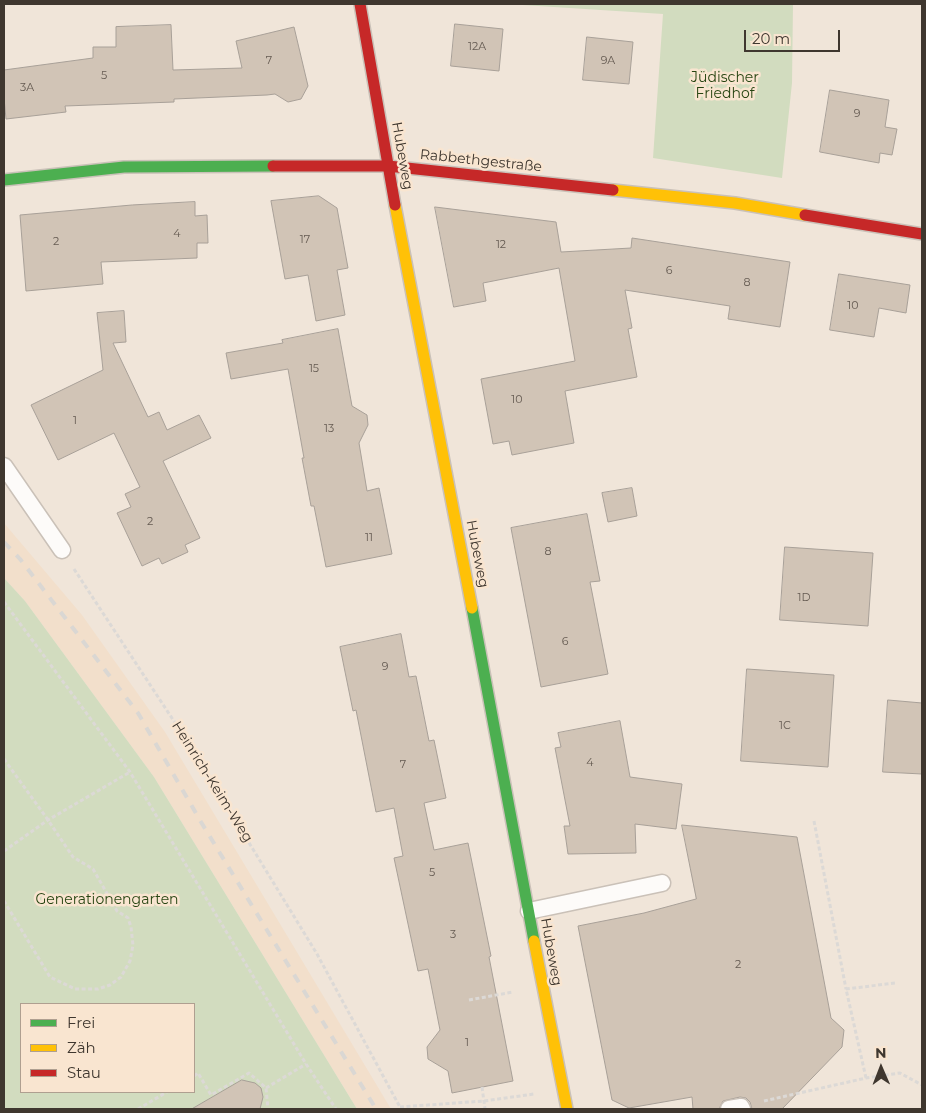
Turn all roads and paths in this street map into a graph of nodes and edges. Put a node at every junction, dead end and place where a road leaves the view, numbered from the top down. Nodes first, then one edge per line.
1 (360, 4) edge
2 (388, 166) junction
3 (4, 180) edge
4 (922, 234) edge
5 (4, 466) edge
6 (62, 550) joint
7 (4, 602) edge
8 (4, 759) edge
9 (130, 772) junction
10 (48, 820) junction
11 (814, 821) dead end
12 (4, 851) edge
13 (662, 883) dead end
14 (4, 901) edge
15 (529, 911) junction
16 (895, 983) dead end
17 (542, 987) junction
18 (846, 989) junction
19 (469, 1000) dead end
20 (306, 1064) junction
21 (195, 1075) edge
22 (866, 1078) junction
23 (922, 1085) edge
24 (482, 1087) dead end
25 (266, 1088) junction
26 (563, 1090) junction
27 (165, 1093) edge
28 (484, 1101) junction
29 (400, 1108) edge
30 (737, 1108) edge
31 (138, 1109) edge
32 (268, 1109) edge
33 (336, 1109) edge
34 (485, 1109) edge
35 (567, 1109) edge

1 - 2 street, Hubeweg
2 - 3 street, Rabbethgestraße
2 - 4 street, Rabbethgestraße
2 - 15 street, Hubeweg
5 - 6 lane
6 - 29 path, Heinrich-Keim-Weg
7 - 9 path
8 - 10 path
9 - 10 path
9 - 20 path
10 - 12 path
10 - 14 path
11 - 18 path
13 - 15 lane
15 - 17 street, Hubeweg
16 - 18 path
17 - 19 path
17 - 26 street, Hubeweg
18 - 22 path
20 - 25 path
20 - 33 path
21 - 25 path
22 - 23 path
22 - 30 path
24 - 28 path
25 - 32 path
26 - 28 path
26 - 35 street, Hubeweg
27 - 31 path
28 - 29 path
28 - 34 path

